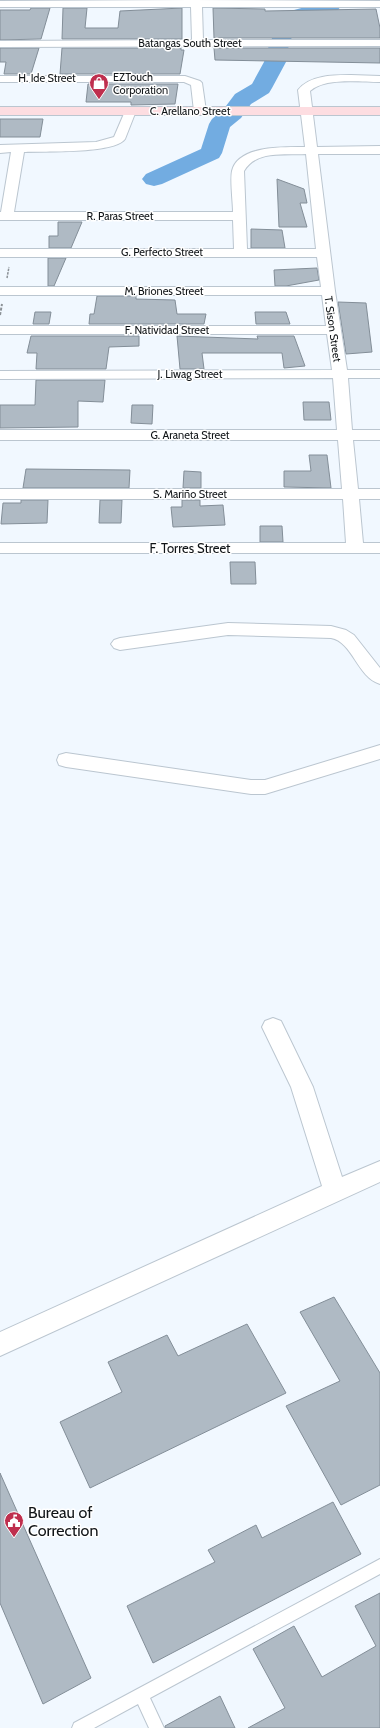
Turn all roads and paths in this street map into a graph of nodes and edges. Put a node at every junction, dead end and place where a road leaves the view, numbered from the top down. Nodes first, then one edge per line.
1 (196, 2) edge
2 (0, 4) edge
3 (380, 4) edge
4 (380, 43) edge
5 (0, 44) edge
6 (198, 44) junction
7 (0, 78) edge
8 (380, 79) edge
9 (0, 111) edge
10 (130, 111) junction
11 (200, 111) junction
12 (306, 111) junction
13 (380, 111) edge
14 (0, 149) edge
15 (18, 149) junction
16 (312, 150) junction
17 (380, 150) edge
18 (6, 182) edge
19 (4, 216) edge
20 (240, 216) junction
21 (0, 252) edge
22 (241, 252) junction
23 (324, 252) junction
24 (0, 291) edge
25 (328, 291) junction
26 (0, 330) edge
27 (333, 330) junction
28 (340, 374) junction
29 (380, 374) edge
30 (0, 375) edge
31 (0, 435) edge
32 (346, 435) junction
33 (380, 435) edge
34 (0, 494) edge
35 (350, 494) junction
36 (380, 494) edge
37 (0, 548) edge
38 (355, 548) junction
39 (380, 548) edge
40 (120, 644) dead end
41 (380, 678) edge
42 (380, 752) edge
43 (66, 760) dead end
44 (273, 1027) dead end
45 (380, 1170) edge
46 (335, 1191) junction
47 (0, 1344) edge
48 (380, 1566) edge
49 (141, 1695) junction
50 (79, 1728) edge
51 (157, 1728) edge

1 - 2 street
1 - 3 street
1 - 6 street
4 - 6 street, Batangas South Street
5 - 6 street, Batangas South Street
7 - 11 street, H. Ide Street
8 - 12 street, T. Sison Street
9 - 10 street, C. Arellano Street
10 - 11 street, C. Arellano Street
10 - 15 street
11 - 12 street, C. Arellano Street
12 - 13 street, C. Arellano Street
12 - 16 street, T. Sison Street
14 - 15 street
15 - 18 street
16 - 17 street
16 - 20 street
16 - 23 street, T. Sison Street
18 - 19 street
19 - 20 street, R. Paras Street
20 - 22 street
21 - 22 street, G. Perfecto Street
22 - 23 street, G. Perfecto Street
23 - 25 street, T. Sison Street
24 - 25 street, M. Briones Street
25 - 27 street, T. Sison Street
26 - 27 street, F. Natividad Street
27 - 28 street, T. Sison Street
28 - 29 street, J. Liwag Street
28 - 30 street, J. Liwag Street
28 - 32 street, T. Sison Street
31 - 32 street, G. Araneta Street
32 - 33 street, G. Araneta Street
32 - 35 street, T. Sison Street
34 - 35 street, S. Mariño Street
35 - 36 street, S. Mariño Street
35 - 38 street, T. Sison Street
37 - 38 street, F. Torres Street
38 - 39 street, F. Torres Street
40 - 41 street
42 - 43 street
44 - 46 street
45 - 46 street
46 - 47 street
48 - 49 lane
49 - 50 lane
49 - 51 lane

